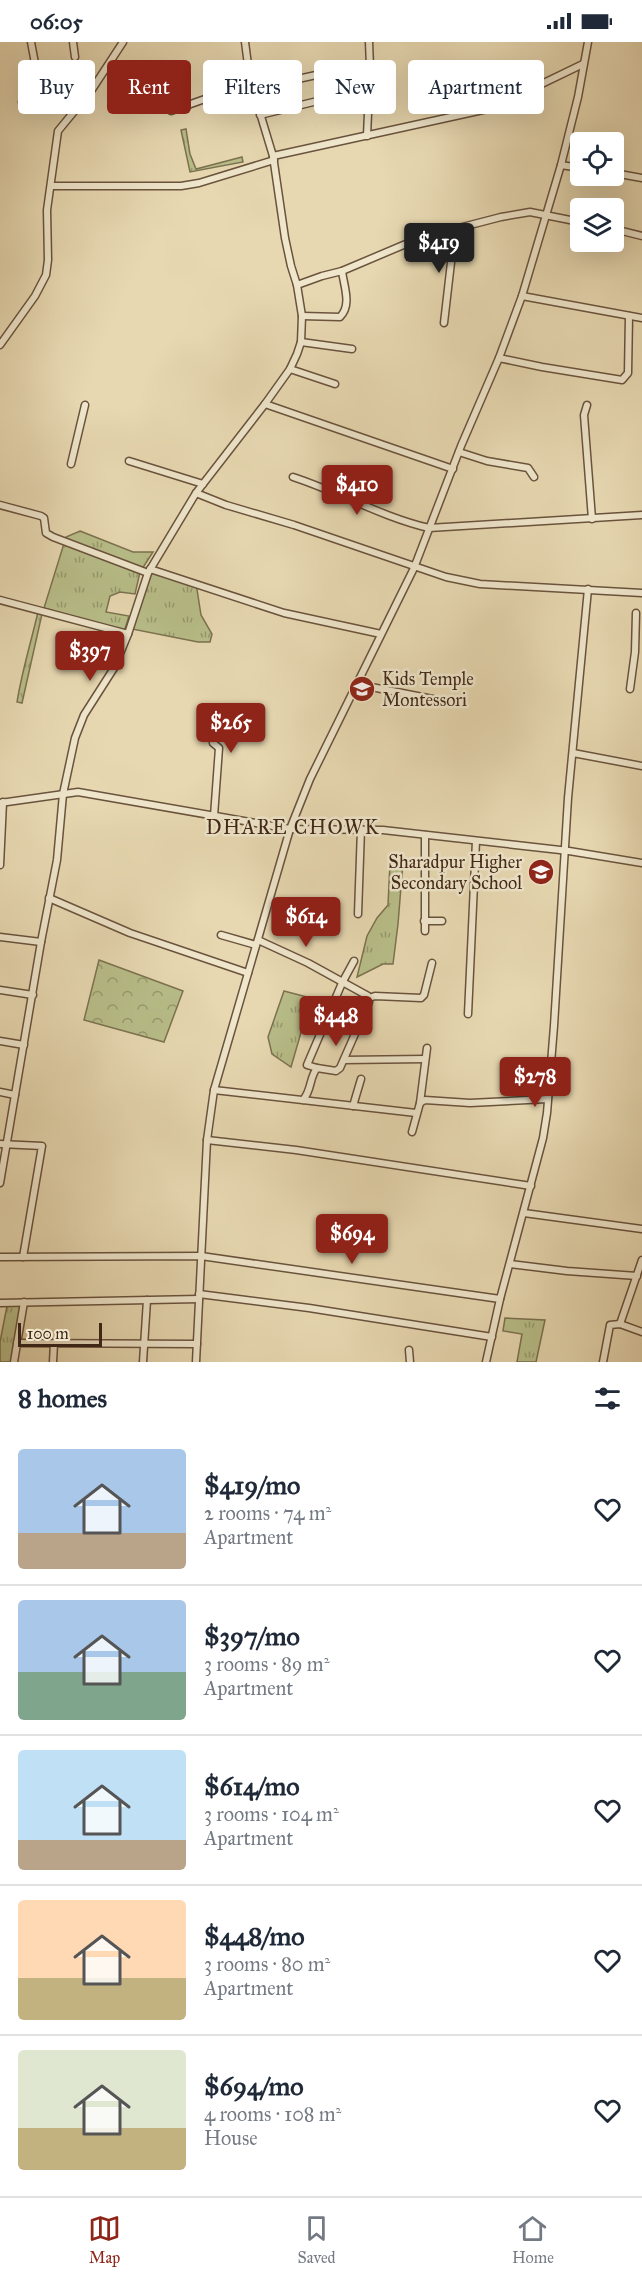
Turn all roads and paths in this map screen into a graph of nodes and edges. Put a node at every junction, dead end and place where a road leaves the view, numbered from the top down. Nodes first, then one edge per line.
1 (31, 42) edge
2 (73, 42) edge
3 (123, 42) edge
4 (245, 42) edge
5 (369, 42) edge
6 (588, 42) edge
7 (75, 57) dead end
8 (34, 60) edge
9 (247, 60) edge
10 (370, 60) edge
11 (583, 64) junction
12 (95, 86) edge
13 (314, 102) edge
14 (73, 114) edge
15 (368, 114) edge
16 (260, 115) joint
17 (367, 136) junction
18 (274, 158) junction
19 (561, 165) junction
20 (570, 166) edge
21 (624, 175) edge
22 (642, 178) edge
23 (51, 186) junction
24 (546, 214) junction
25 (570, 220) edge
26 (455, 228) junction
27 (624, 232) edge
28 (642, 236) edge
29 (342, 271) junction
30 (297, 285) junction
31 (522, 296) junction
32 (302, 316) junction
33 (629, 316) junction
34 (642, 318) edge
35 (444, 323) dead end
36 (301, 342) junction
37 (0, 345) edge
38 (352, 349) dead end
39 (499, 358) junction
40 (290, 369) junction
41 (335, 384) dead end
42 (265, 404) junction
43 (85, 405) dead end
44 (587, 405) dead end
45 (459, 452) junction
46 (129, 461) dead end
47 (71, 464) dead end
48 (453, 468) junction
49 (293, 477) dead end
50 (534, 477) dead end
51 (203, 484) junction
52 (196, 494) junction
53 (0, 505) edge
54 (642, 516) edge
55 (592, 519) junction
56 (429, 528) junction
57 (414, 567) junction
58 (149, 571) junction
59 (588, 588) junction
60 (642, 592) edge
61 (0, 600) edge
62 (636, 613) dead end
63 (128, 634) junction
64 (381, 634) junction
65 (638, 652) edge
66 (356, 684) junction
67 (630, 689) dead end
68 (453, 704) dead end
69 (213, 743) dead end
70 (573, 753) junction
71 (642, 766) edge
72 (63, 794) junction
73 (2, 802) edge
74 (214, 816) junction
75 (290, 829) junction
76 (361, 829) junction
77 (425, 835) junction
78 (477, 841) junction
79 (564, 850) junction
80 (642, 863) edge
81 (0, 865) edge
82 (50, 898) junction
83 (358, 914) dead end
84 (424, 921) junction
85 (442, 921) dead end
86 (424, 931) dead end
87 (221, 934) dead end
88 (0, 937) edge
89 (41, 942) junction
90 (257, 942) junction
91 (354, 961) dead end
92 (432, 963) dead end
93 (248, 973) junction
94 (342, 981) junction
95 (0, 990) edge
96 (33, 995) junction
97 (369, 998) junction
98 (468, 1014) dead end
99 (0, 1041) edge
100 (24, 1045) junction
101 (427, 1048) dead end
102 (425, 1059) junction
103 (344, 1060) junction
104 (317, 1068) junction
105 (361, 1079) dead end
106 (214, 1090) junction
107 (0, 1092) edge
108 (15, 1095) junction
109 (547, 1099) junction
110 (303, 1100) junction
111 (420, 1103) junction
112 (353, 1106) junction
113 (416, 1113) junction
114 (412, 1132) dead end
115 (207, 1140) junction
116 (4, 1144) edge
117 (0, 1183) edge
118 (531, 1186) junction
119 (524, 1213) junction
120 (642, 1230) edge
121 (201, 1256) junction
122 (0, 1257) edge
123 (23, 1257) junction
124 (642, 1260) edge
125 (510, 1264) junction
126 (637, 1276) junction
127 (199, 1296) junction
128 (500, 1299) junction
129 (147, 1300) junction
130 (24, 1302) junction
131 (0, 1303) edge
132 (620, 1324) junction
133 (642, 1332) edge
134 (492, 1337) junction
135 (144, 1342) junction
136 (17, 1343) junction
137 (54, 1343) junction
138 (197, 1344) junction
139 (409, 1350) dead end
140 (14, 1362) edge
141 (53, 1362) edge
142 (143, 1362) edge
143 (196, 1362) edge
144 (410, 1362) edge
145 (486, 1362) edge
146 (603, 1362) edge

1 - 8 street
2 - 7 street
3 - 12 street
4 - 9 street
5 - 10 street
6 - 11 street
11 - 17 street
11 - 19 street
13 - 16 street
14 - 23 street
15 - 17 street
16 - 18 street
17 - 18 street
18 - 23 street
18 - 30 street
19 - 20 street
19 - 24 street
21 - 22 street
23 - 37 street
24 - 25 street
24 - 26 street
24 - 31 street
26 - 29 street
26 - 35 street
27 - 28 street
29 - 30 street
29 - 32 street
30 - 32 street
31 - 33 street
31 - 39 street
32 - 36 street
33 - 34 street
33 - 39 street
36 - 38 street
36 - 40 street
39 - 45 street
40 - 41 street
40 - 42 street
42 - 48 street
42 - 51 street
43 - 47 street
44 - 55 street
45 - 48 street
45 - 50 street
46 - 51 street
48 - 56 street
49 - 56 street
51 - 52 street
52 - 57 street
52 - 58 street
53 - 58 street
54 - 55 street
55 - 56 street
56 - 57 street
57 - 59 street
57 - 64 street
58 - 63 street
58 - 64 street
59 - 60 street
59 - 70 street
61 - 63 street
62 - 65 street
63 - 72 street
64 - 66 street
65 - 67 street
66 - 68 street
66 - 75 street
69 - 74 street
70 - 71 street
70 - 79 street
72 - 73 street
72 - 74 street
72 - 82 street
73 - 81 street
74 - 75 street
75 - 76 street
75 - 90 street
76 - 77 street
76 - 83 street
77 - 78 street
77 - 84 street
78 - 79 street
78 - 98 street
79 - 80 street
79 - 109 street
82 - 89 street
82 - 93 street
84 - 85 street
84 - 86 street
87 - 90 street
88 - 89 street
89 - 96 street
90 - 93 street
90 - 94 street
91 - 94 street
92 - 97 street
93 - 106 street
94 - 97 street
94 - 104 street
95 - 96 street
96 - 100 street
97 - 103 street
99 - 100 street
100 - 108 street
101 - 102 street
102 - 103 street
102 - 111 street
103 - 104 street
104 - 110 street
105 - 112 street
106 - 110 street
106 - 115 street
107 - 108 street
108 - 116 street
109 - 111 street
109 - 118 street
110 - 112 street
111 - 113 street
112 - 113 street
113 - 114 street
115 - 118 street
115 - 121 street
116 - 117 street
116 - 123 street
118 - 119 street
119 - 120 street
119 - 125 street
121 - 123 street
121 - 127 street
121 - 128 street
122 - 123 street
124 - 126 street
125 - 126 street
125 - 128 street
126 - 132 street
127 - 129 street
127 - 134 street
127 - 138 street
128 - 134 street
129 - 130 street
129 - 135 street
130 - 131 street
130 - 136 street
132 - 133 street
132 - 146 street
134 - 145 street
135 - 137 street
135 - 138 street
135 - 142 street
136 - 137 street
136 - 140 street
137 - 141 street
138 - 143 street
139 - 144 street

